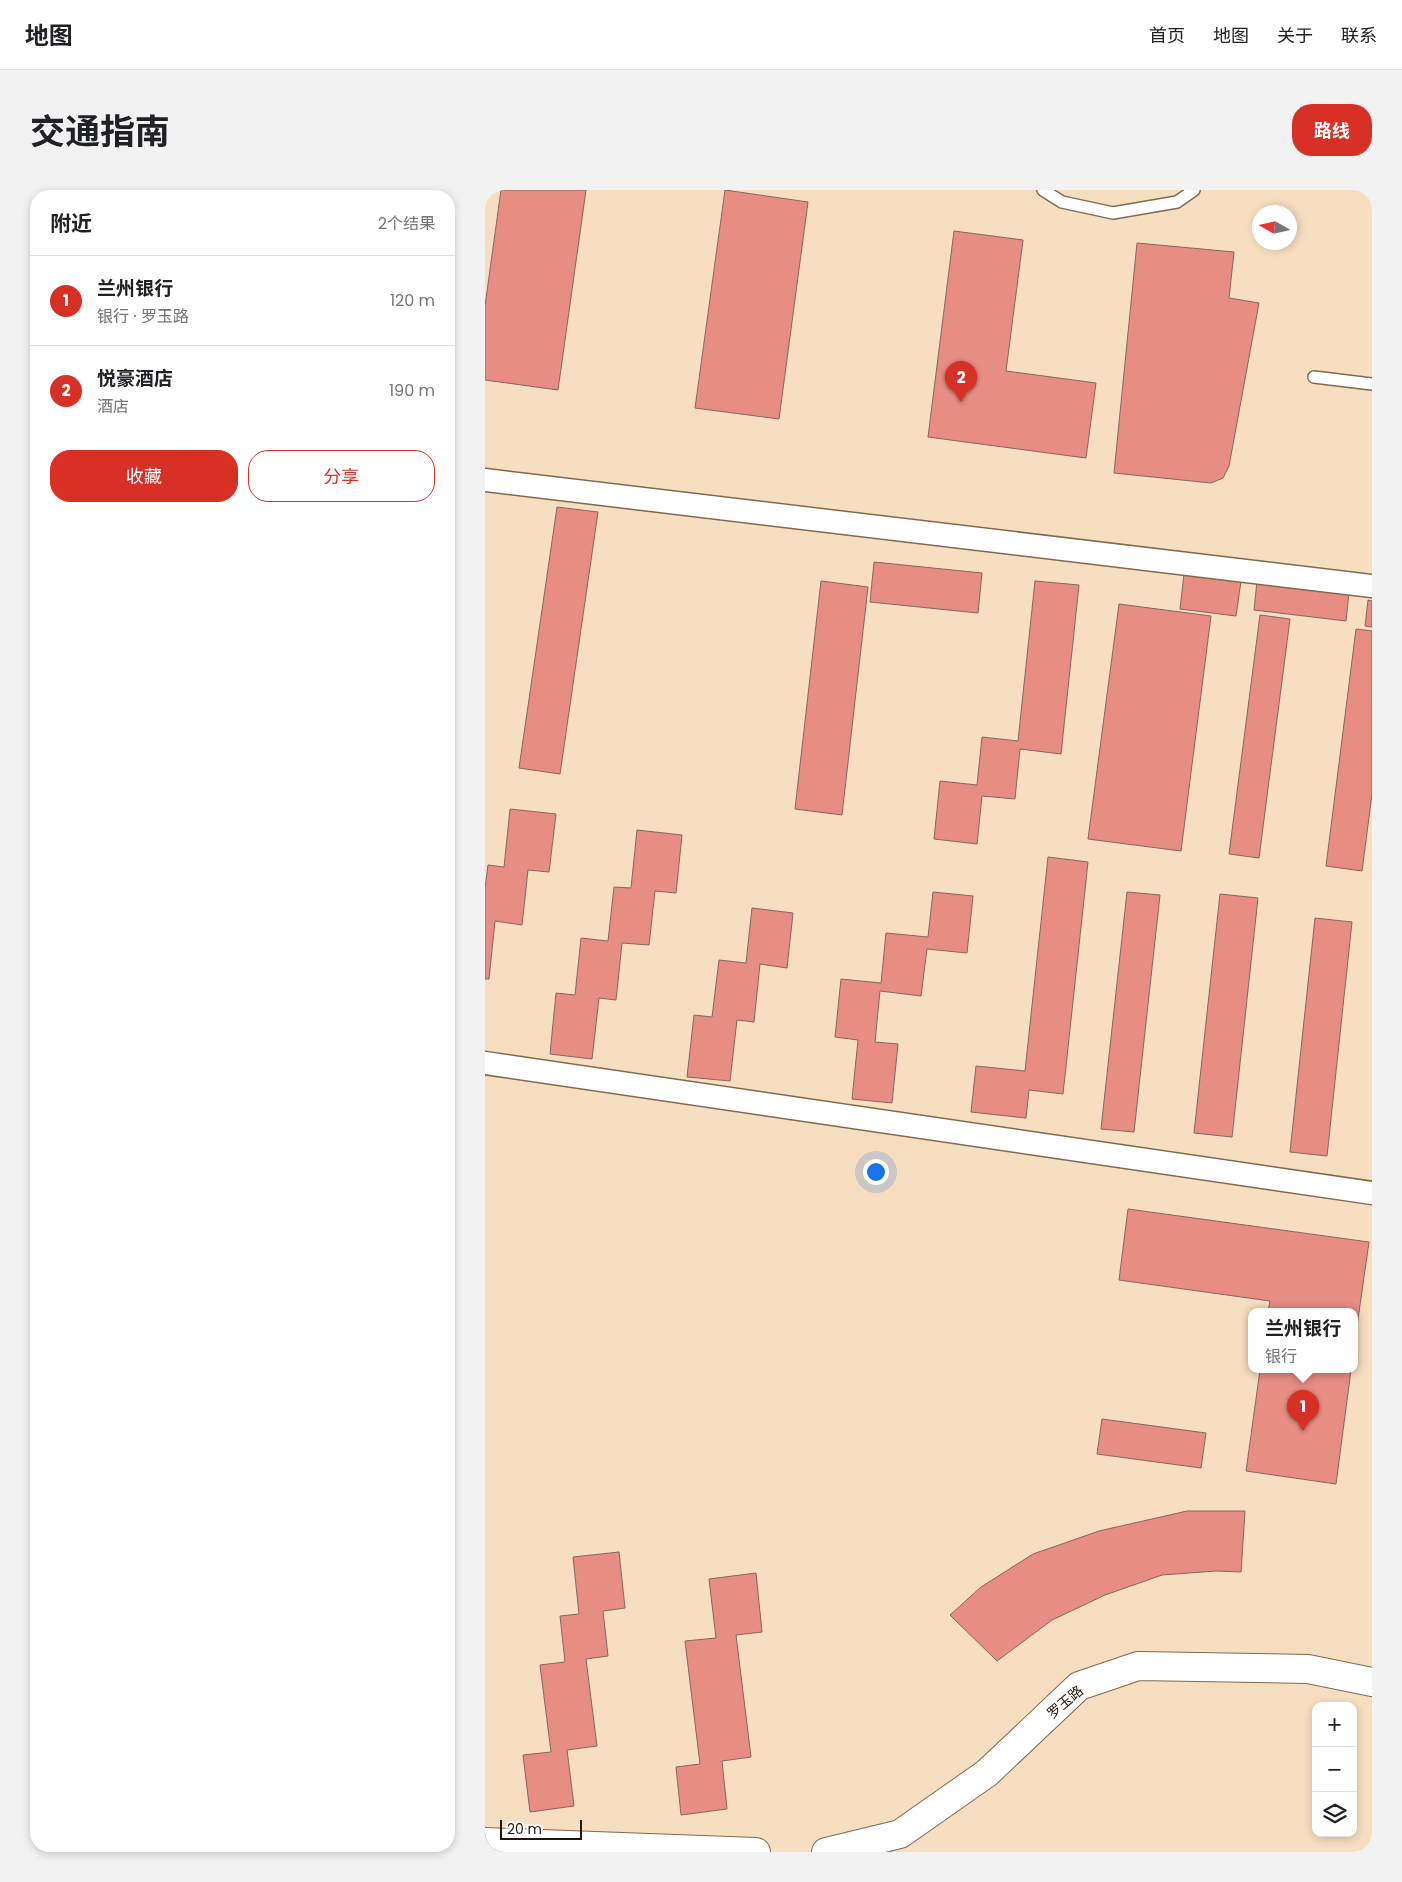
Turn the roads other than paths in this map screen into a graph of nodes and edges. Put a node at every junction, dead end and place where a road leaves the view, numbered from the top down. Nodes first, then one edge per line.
1 (1043, 190) edge
2 (1194, 190) edge
3 (1314, 377) dead end
4 (1372, 384) edge
5 (485, 480) edge
6 (1372, 586) edge
7 (485, 1063) edge
8 (1372, 1193) edge
9 (1372, 1682) edge
10 (485, 1842) edge
11 (756, 1852) edge
12 (826, 1852) edge

1 - 2 lane
3 - 4 lane
5 - 6 street
7 - 8 street
9 - 12 main road, 罗玉路
10 - 11 main road

